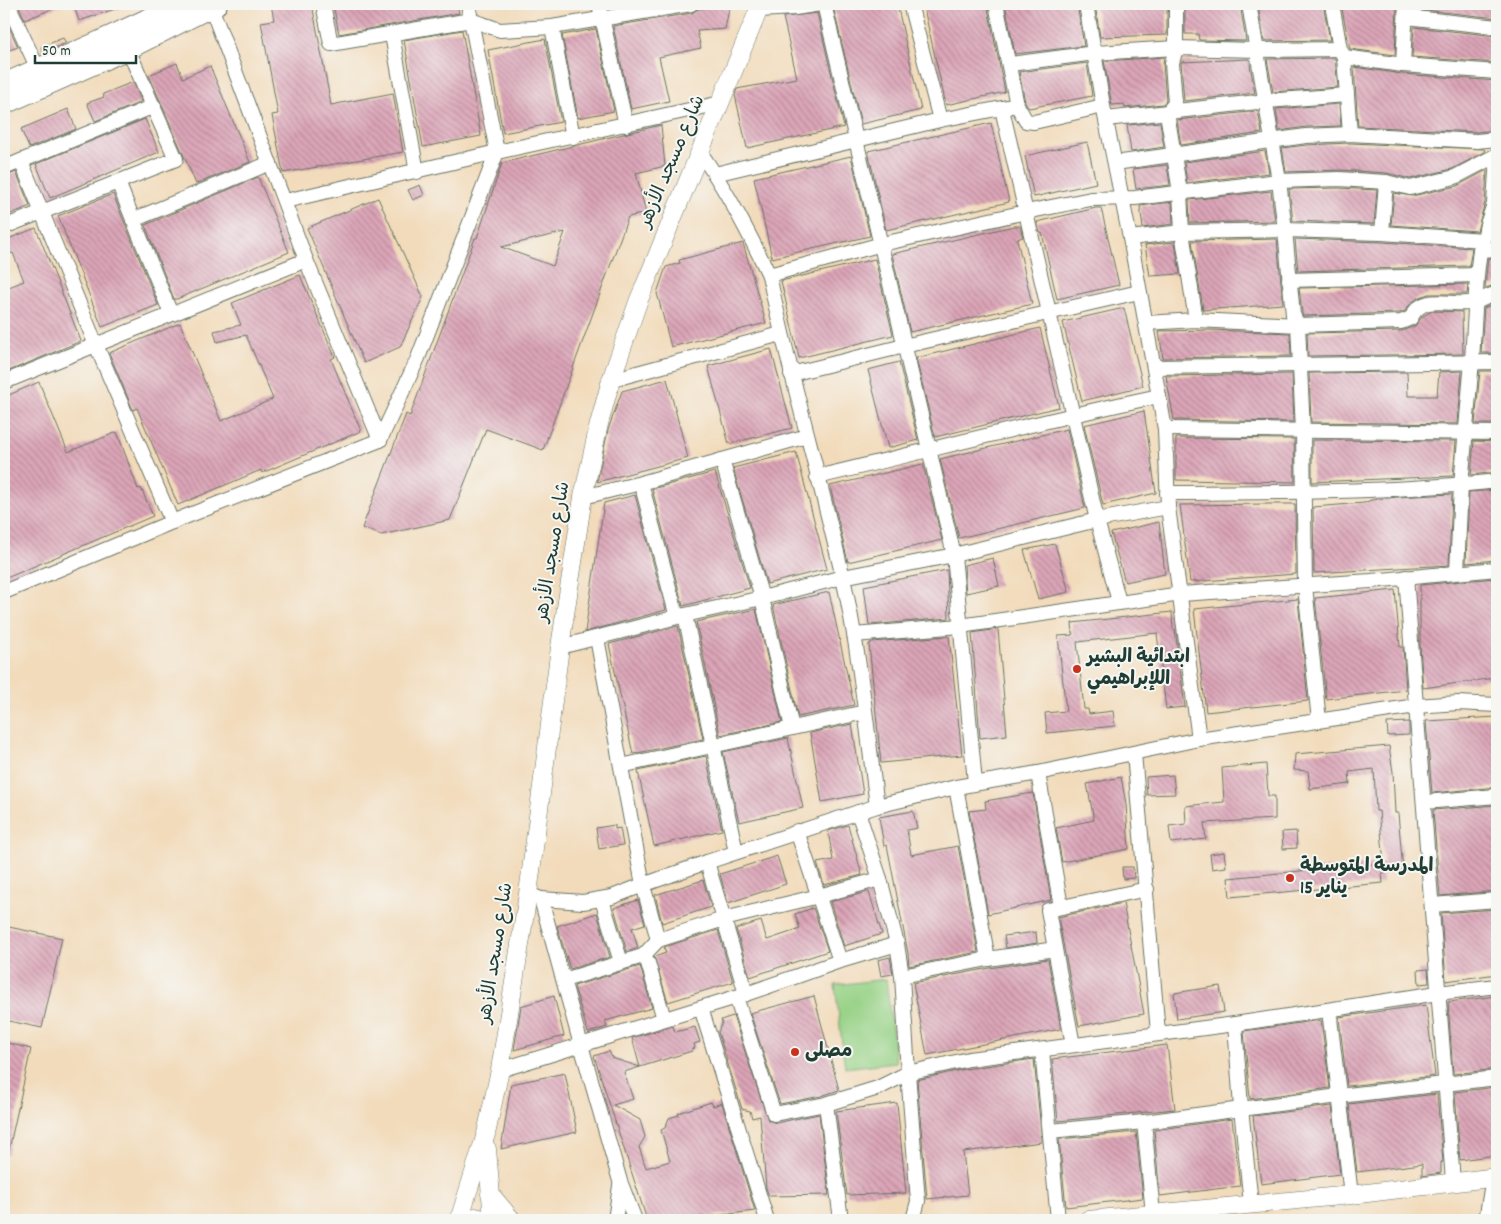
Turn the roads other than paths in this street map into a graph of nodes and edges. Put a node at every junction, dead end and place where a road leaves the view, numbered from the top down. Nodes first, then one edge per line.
1 (8, 4) edge
2 (180, 4) edge
3 (323, 4) edge
4 (468, 4) edge
5 (599, 4) edge
6 (691, 4) edge
7 (820, 4) edge
8 (824, 4) edge
9 (910, 4) edge
10 (996, 4) edge
11 (1086, 4) edge
12 (1176, 4) edge
13 (1249, 4) edge
14 (1332, 4) edge
15 (213, 5) edge
16 (761, 7) edge
17 (1406, 10) edge
18 (603, 18) junction
19 (471, 20) junction
20 (552, 27) junction
21 (1497, 27) edge
22 (392, 35) junction
23 (1176, 48) junction
24 (128, 49) junction
25 (1257, 50) junction
26 (1095, 53) junction
27 (1342, 53) junction
28 (1010, 64) junction
29 (1403, 65) junction
30 (38, 69) junction
31 (1497, 72) edge
32 (4, 84) edge
33 (1347, 95) junction
34 (1266, 101) junction
35 (721, 103) junction
36 (4, 104) edge
37 (1017, 105) junction
38 (154, 106) junction
39 (1002, 109) junction
40 (1105, 112) junction
41 (1168, 112) junction
42 (940, 120) junction
43 (626, 125) junction
44 (1350, 134) junction
45 (572, 137) junction
46 (1497, 139) edge
47 (856, 140) junction
48 (1272, 140) junction
49 (497, 152) junction
50 (700, 152) junction
51 (1174, 155) junction
52 (1497, 156) edge
53 (22, 160) junction
54 (270, 162) junction
55 (1115, 163) junction
56 (4, 168) edge
57 (417, 172) junction
58 (715, 174) junction
59 (1279, 181) junction
60 (118, 182) junction
61 (1386, 182) junction
62 (1180, 192) junction
63 (1122, 198) junction
64 (285, 201) junction
65 (42, 212) junction
66 (1026, 212) junction
67 (133, 220) junction
68 (4, 227) edge
69 (1285, 230) junction
70 (1182, 232) junction
71 (1382, 233) junction
72 (1130, 238) junction
73 (882, 244) junction
74 (1482, 245) junction
75 (1497, 250) edge
76 (306, 260) junction
77 (1477, 275) junction
78 (769, 276) junction
79 (1289, 280) junction
80 (1139, 292) junction
81 (1497, 294) edge
82 (1476, 302) junction
83 (1048, 313) junction
84 (171, 314) junction
85 (1196, 320) junction
86 (1146, 323) junction
87 (1298, 325) junction
88 (781, 334) junction
89 (96, 345) junction
90 (904, 346) junction
91 (1472, 361) junction
92 (1497, 362) edge
93 (1301, 364) junction
94 (1154, 367) junction
95 (791, 374) junction
96 (611, 380) junction
97 (4, 382) edge
98 (1159, 396) junction
99 (1073, 414) junction
100 (1165, 429) junction
101 (1303, 432) junction
102 (1465, 433) junction
103 (1497, 433) edge
104 (807, 436) junction
105 (380, 440) junction
106 (929, 450) junction
107 (722, 460) junction
108 (817, 476) junction
109 (1497, 481) edge
110 (641, 483) junction
111 (1461, 485) junction
112 (1303, 492) junction
113 (584, 497) junction
114 (1168, 500) junction
115 (1097, 520) junction
116 (172, 522) junction
117 (954, 555) junction
118 (1497, 569) edge
119 (1457, 572) junction
120 (1406, 576) junction
121 (842, 577) junction
122 (1305, 586) junction
123 (4, 592) edge
124 (1181, 594) junction
125 (762, 598) junction
126 (1118, 602) junction
127 (681, 616) junction
128 (960, 626) junction
129 (854, 636) junction
130 (597, 638) junction
131 (560, 647) junction
132 (1497, 705) edge
133 (1416, 706) junction
134 (865, 712) junction
135 (1319, 721) junction
136 (792, 728) junction
137 (1199, 739) junction
138 (713, 746) junction
139 (1134, 753) junction
140 (621, 766) junction
141 (1038, 773) junction
142 (975, 783) junction
143 (956, 787) junction
144 (1497, 796) edge
145 (1424, 802) junction
146 (877, 806) junction
147 (858, 812) junction
148 (797, 831) junction
149 (736, 852) junction
150 (707, 862) junction
151 (880, 879) junction
152 (643, 885) junction
153 (1147, 889) junction
154 (535, 896) junction
155 (819, 896) junction
156 (602, 900) junction
157 (1497, 900) edge
158 (1432, 905) junction
159 (1061, 907) junction
160 (724, 920) junction
161 (658, 940) junction
162 (897, 944) junction
163 (1055, 949) junction
164 (643, 956) junction
165 (988, 959) junction
166 (840, 961) junction
167 (621, 962) junction
168 (902, 976) junction
169 (564, 980) junction
170 (1497, 986) edge
171 (1438, 993) junction
172 (741, 995) junction
173 (701, 1008) junction
174 (1329, 1010) junction
175 (664, 1019) junction
176 (1235, 1024) junction
177 (1158, 1033) junction
178 (581, 1045) junction
179 (1073, 1045) junction
180 (1042, 1050) junction
181 (500, 1070) junction
182 (908, 1073) junction
183 (1497, 1078) edge
184 (1444, 1085) junction
185 (1339, 1096) junction
186 (826, 1104) junction
187 (1241, 1108) junction
188 (1144, 1122) junction
189 (1050, 1131) junction
190 (486, 1134) junction
191 (1495, 1177) edge
192 (620, 1181) junction
193 (1453, 1181) junction
194 (490, 1194) junction
195 (1351, 1195) junction
196 (1251, 1204) junction
197 (1153, 1214) junction
198 (459, 1220) edge
199 (463, 1220) edge
200 (488, 1220) edge
201 (493, 1220) edge
202 (512, 1220) edge
203 (615, 1220) edge
204 (635, 1220) edge
205 (767, 1220) edge
206 (841, 1220) edge
207 (913, 1220) edge
208 (1058, 1220) edge
209 (1088, 1220) edge
210 (1486, 1220) edge

1 - 30 street
2 - 30 main road
3 - 22 street
4 - 19 street
5 - 18 street
6 - 18 street
7 - 16 street
8 - 47 street
9 - 42 street
10 - 28 street
11 - 26 street
12 - 23 street
13 - 25 street
14 - 27 street
15 - 24 main road
15 - 54 street
16 - 35 street, شارع مسجد الأزهر
17 - 21 street
17 - 29 street
18 - 20 street
18 - 43 street
19 - 20 street
19 - 22 street
19 - 49 street
20 - 45 street
22 - 57 street
23 - 25 street
23 - 26 street
23 - 41 street
24 - 36 main road
24 - 38 street
25 - 27 street
25 - 34 street
26 - 28 street
26 - 40 street
27 - 29 street
27 - 33 street
28 - 37 street
29 - 31 street
30 - 32 main road
33 - 34 street
33 - 44 street
34 - 41 street
34 - 48 street
35 - 43 street
35 - 50 street, شارع مسجد الأزهر
37 - 39 street
37 - 40 street
38 - 53 street
38 - 60 street
39 - 42 street
39 - 66 street
40 - 41 street
40 - 55 street
41 - 51 street
42 - 47 street
43 - 45 street
44 - 46 street
44 - 48 street
45 - 49 street
47 - 58 street
47 - 73 street
48 - 51 street
48 - 59 street
49 - 57 street
49 - 105 street
50 - 58 street
50 - 96 street, شارع مسجد الأزهر
51 - 55 street
51 - 62 street
52 - 61 street
52 - 74 street
53 - 56 street
53 - 65 street
54 - 64 street
54 - 67 street
55 - 63 street
57 - 64 street
58 - 78 street
59 - 61 street
59 - 62 street
59 - 69 street
60 - 65 street
60 - 67 street
61 - 71 street
62 - 63 street
62 - 70 street
63 - 66 street
63 - 72 street
64 - 76 street
65 - 68 street
65 - 89 street
66 - 73 street
66 - 83 street
67 - 84 street
69 - 70 street
69 - 71 street
69 - 79 street
70 - 72 street
70 - 85 street
71 - 74 street
72 - 80 street
73 - 78 street
73 - 90 street
74 - 75 street
74 - 77 street
76 - 84 street
76 - 105 street
77 - 79 street
77 - 82 street
78 - 88 street
79 - 87 street
80 - 83 street
80 - 86 street
81 - 82 street
82 - 87 street
82 - 91 street
83 - 90 street
83 - 99 street
84 - 89 street
85 - 86 street
85 - 87 street
86 - 94 street
87 - 93 street
88 - 95 street
88 - 96 street
89 - 97 street
89 - 116 street
90 - 95 street
90 - 106 street
91 - 92 street
91 - 93 street
91 - 102 street
93 - 94 street
93 - 101 street
94 - 98 street
95 - 104 street
96 - 113 street, شارع مسجد الأزهر
98 - 99 street
98 - 100 street
99 - 106 street
99 - 115 street
100 - 101 street
100 - 114 street
101 - 102 street
101 - 112 street
102 - 103 street
102 - 111 street
104 - 107 street
104 - 108 street
105 - 116 street
106 - 108 street
106 - 117 street
107 - 110 street
107 - 125 street
108 - 121 street
109 - 111 street
110 - 113 street
110 - 127 street
111 - 112 street
111 - 119 street
112 - 114 street
112 - 122 street
113 - 131 street, شارع مسجد الأزهر
114 - 115 street
114 - 124 street
115 - 117 street
115 - 126 street
116 - 123 street
117 - 121 street
117 - 128 street
118 - 119 street
119 - 120 street
120 - 122 street
120 - 133 street
121 - 125 street
121 - 129 street
122 - 124 street
122 - 135 street
124 - 126 street
124 - 137 street
125 - 127 street
125 - 136 street
126 - 128 street
127 - 130 street
127 - 138 street
128 - 129 street
128 - 142 street
129 - 134 street
130 - 131 street
130 - 140 street
131 - 154 street, شارع مسجد الأزهر
132 - 133 street
133 - 135 street
133 - 145 street
134 - 136 street
134 - 146 street
135 - 137 street
136 - 138 street
137 - 139 street
138 - 140 street
138 - 149 street
139 - 141 street
139 - 153 street
140 - 152 street
141 - 142 street
141 - 159 street
142 - 143 street
143 - 146 street
143 - 165 street
144 - 145 street
145 - 158 street
146 - 147 street
147 - 148 street
147 - 151 street
148 - 149 street
148 - 155 street
149 - 150 street
150 - 152 street
150 - 160 street
151 - 155 street
151 - 162 street
152 - 156 street
152 - 161 street
153 - 159 street
153 - 177 street
154 - 156 street
154 - 169 street
154 - 181 street, شارع مسجد الأزهر
155 - 160 street
155 - 166 street
156 - 167 street
157 - 158 street
158 - 171 street
159 - 163 street
160 - 161 street
160 - 172 street
161 - 164 street
162 - 166 street
162 - 168 street
163 - 165 street
163 - 179 street
164 - 167 street
164 - 175 street
165 - 168 street
166 - 172 street
167 - 169 street
168 - 182 street
169 - 178 street
170 - 171 street
171 - 174 street
171 - 184 street
172 - 173 street
172 - 186 street
173 - 175 street
173 - 205 street
174 - 176 street
174 - 185 street
175 - 178 street
176 - 177 street
176 - 187 street
177 - 179 street
178 - 181 street
178 - 192 street
179 - 180 street
180 - 182 street
180 - 189 street
181 - 190 street, شارع مسجد الأزهر
182 - 186 street
182 - 207 street
183 - 184 street
184 - 185 street
184 - 193 street
185 - 187 street
185 - 195 street
186 - 206 street
187 - 188 street
187 - 196 street
188 - 189 street
188 - 197 street
189 - 208 street
190 - 194 street, شارع مسجد الأزهر
190 - 198 street, شارع مسجد الأزهر
191 - 193 street
191 - 210 street
192 - 203 street
192 - 204 street
193 - 195 street
194 - 201 street, شارع مسجد الأزهر
194 - 202 street
195 - 196 street
196 - 197 street
197 - 209 street
199 - 200 street

